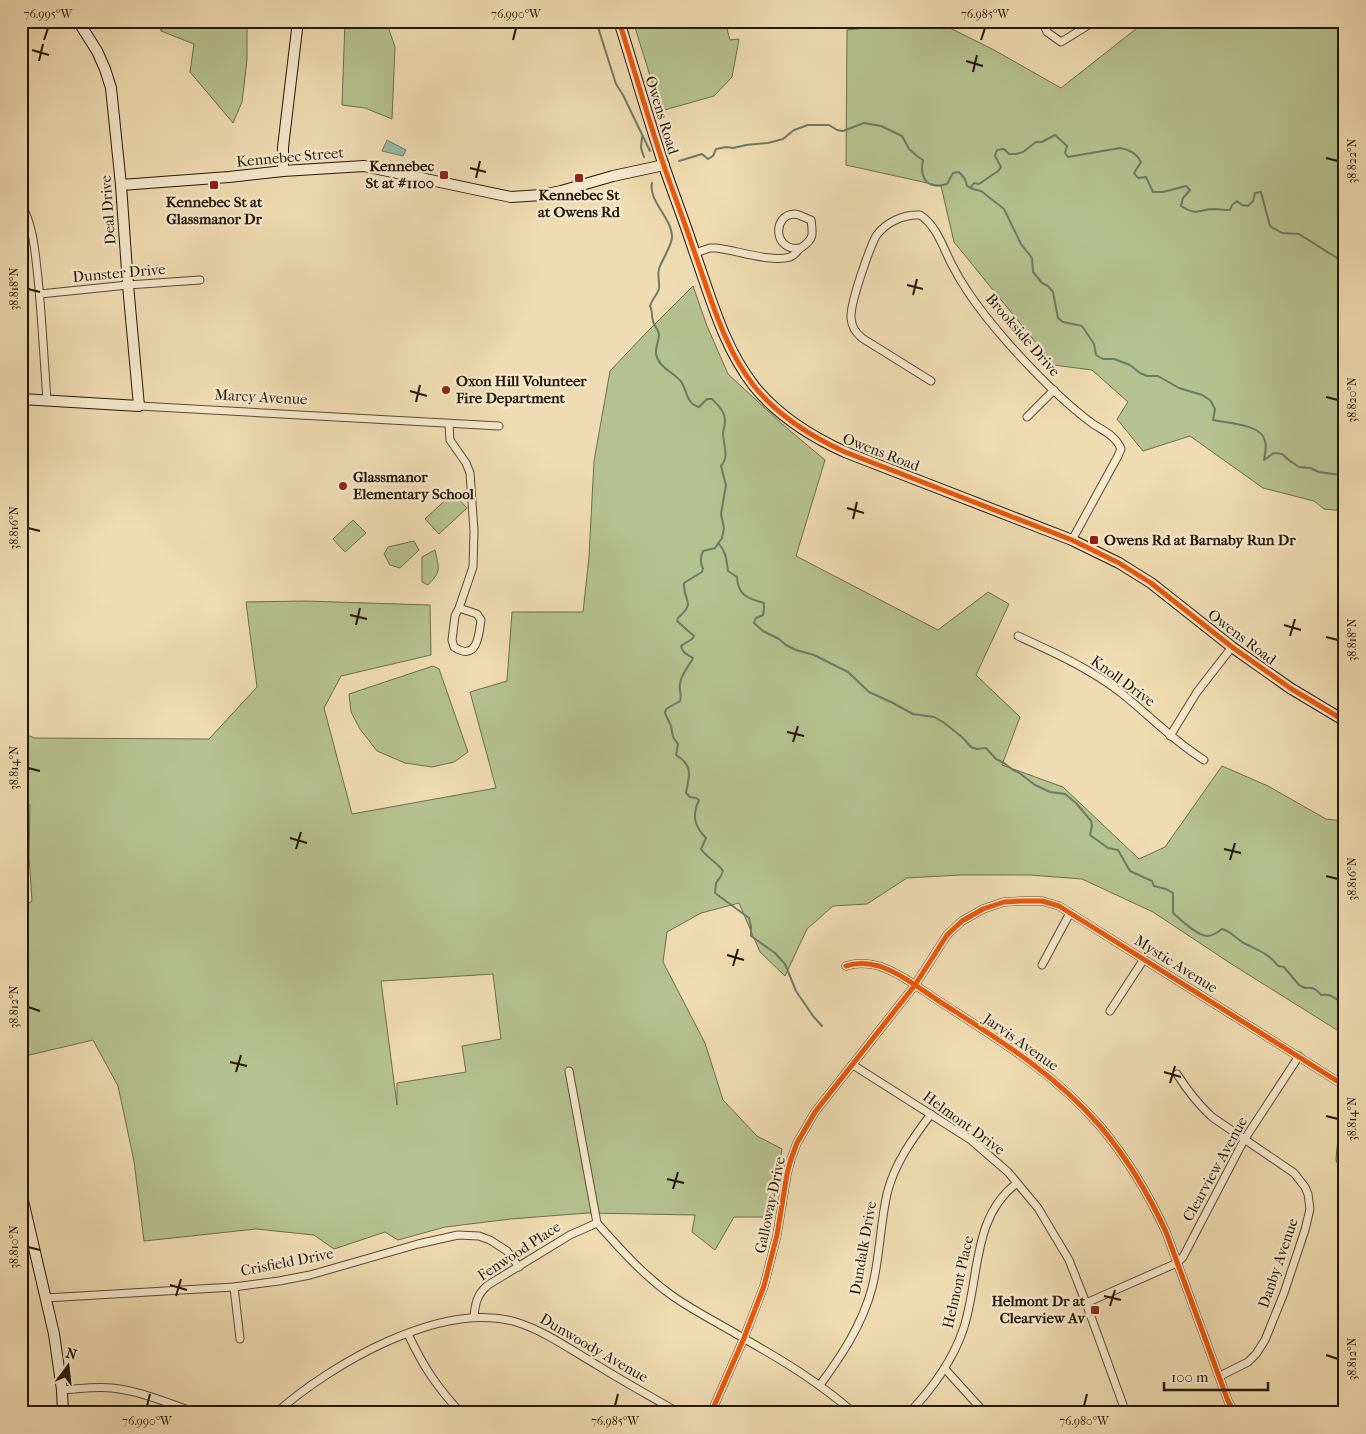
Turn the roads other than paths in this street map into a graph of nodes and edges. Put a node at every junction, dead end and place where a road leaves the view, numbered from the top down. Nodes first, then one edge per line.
1 (78, 21) edge
2 (298, 21) edge
3 (619, 21) edge
4 (1047, 21) edge
5 (1096, 21) edge
6 (664, 165) junction
7 (283, 171) junction
8 (121, 185) junction
9 (21, 204) edge
10 (800, 248) junction
11 (695, 253) junction
12 (200, 280) dead end
13 (128, 285) junction
14 (40, 294) junction
15 (932, 381) dead end
16 (1054, 390) junction
17 (21, 399) edge
18 (47, 400) junction
19 (139, 406) junction
20 (1027, 417) dead end
21 (449, 424) junction
22 (499, 426) dead end
23 (1072, 540) junction
24 (459, 608) junction
25 (1018, 636) dead end
26 (1232, 647) junction
27 (1345, 721) edge
28 (1170, 736) junction
29 (1204, 760) dead end
30 (983, 909) joint
31 (1070, 913) junction
32 (1144, 959) junction
33 (1042, 964) dead end
34 (846, 966) dead end
35 (915, 985) junction
36 (1110, 1011) dead end
37 (1299, 1056) junction
38 (853, 1065) junction
39 (568, 1071) dead end
40 (1177, 1074) dead end
41 (1345, 1086) edge
42 (931, 1114) junction
43 (1244, 1140) junction
44 (1016, 1183) junction
45 (21, 1192) edge
46 (596, 1223) junction
47 (1178, 1263) junction
48 (519, 1267) junction
49 (234, 1287) junction
50 (45, 1298) junction
51 (1086, 1303) junction
52 (474, 1317) junction
53 (408, 1334) junction
54 (744, 1338) junction
55 (240, 1339) dead end
56 (945, 1368) junction
57 (1220, 1376) junction
58 (820, 1385) junction
59 (62, 1390) junction
60 (63, 1413) edge
61 (197, 1413) edge
62 (276, 1413) edge
63 (461, 1413) edge
64 (679, 1413) edge
65 (711, 1413) edge
66 (854, 1413) edge
67 (909, 1413) edge
68 (985, 1413) edge
69 (1126, 1413) edge
70 (1235, 1413) edge

1 - 8 street, Deal Drive
2 - 7 street
3 - 6 street, Owens Road
4 - 5 street
6 - 7 street, Kennebec Street
6 - 11 street, Owens Road
7 - 8 street, Kennebec Street
8 - 13 street, Deal Drive
9 - 14 street
10 - 10 street
10 - 11 street
11 - 23 street, Owens Road
12 - 13 street, Dunster Drive
13 - 14 street, Dunster Drive
13 - 19 street, Deal Drive
14 - 18 street
15 - 16 street, Brookside Drive
16 - 20 street
16 - 23 street, Brookside Drive
17 - 18 street, Marcy Avenue
18 - 19 street, Marcy Avenue
19 - 21 street, Marcy Avenue
21 - 22 street, Marcy Avenue
21 - 24 street
23 - 26 street, Owens Road
24 - 24 street
25 - 28 street, Knoll Drive
26 - 27 street, Owens Road
26 - 28 street
28 - 29 street, Knoll Drive
30 - 31 street, Mystic Avenue
30 - 35 street, Galloway Drive
31 - 32 street, Mystic Avenue
31 - 33 street
32 - 36 street
32 - 37 street, Mystic Avenue
34 - 35 street, Jarvis Avenue
35 - 38 street, Galloway Drive
35 - 47 street, Jarvis Avenue
37 - 41 street, Mystic Avenue
37 - 43 street, Clearview Avenue
38 - 42 street, Helmont Drive
38 - 54 street, Galloway Drive
39 - 46 street
40 - 43 street, Danby Avenue
42 - 44 street, Helmont Drive
42 - 58 street, Dundalk Drive
43 - 47 street, Clearview Avenue
43 - 57 street, Danby Avenue
44 - 51 street, Helmont Drive
44 - 56 street, Helmont Place
45 - 50 street
46 - 48 street, Fenwood Place
46 - 54 street
47 - 51 street
47 - 57 street, Jarvis Avenue
48 - 49 street, Crisfield Drive
48 - 52 street, Fenwood Place
49 - 50 street, Crisfield Drive
49 - 55 street
50 - 59 street
51 - 69 street, Helmont Drive
52 - 53 street, Dunwoody Avenue
52 - 64 street, Dunwoody Avenue
53 - 62 street, Dunwoody Avenue
53 - 63 street
54 - 58 street
54 - 65 street, Galloway Drive
56 - 67 street, Helmont Place
56 - 68 street
57 - 70 street, Jarvis Avenue
58 - 66 street
59 - 60 street
59 - 61 street

